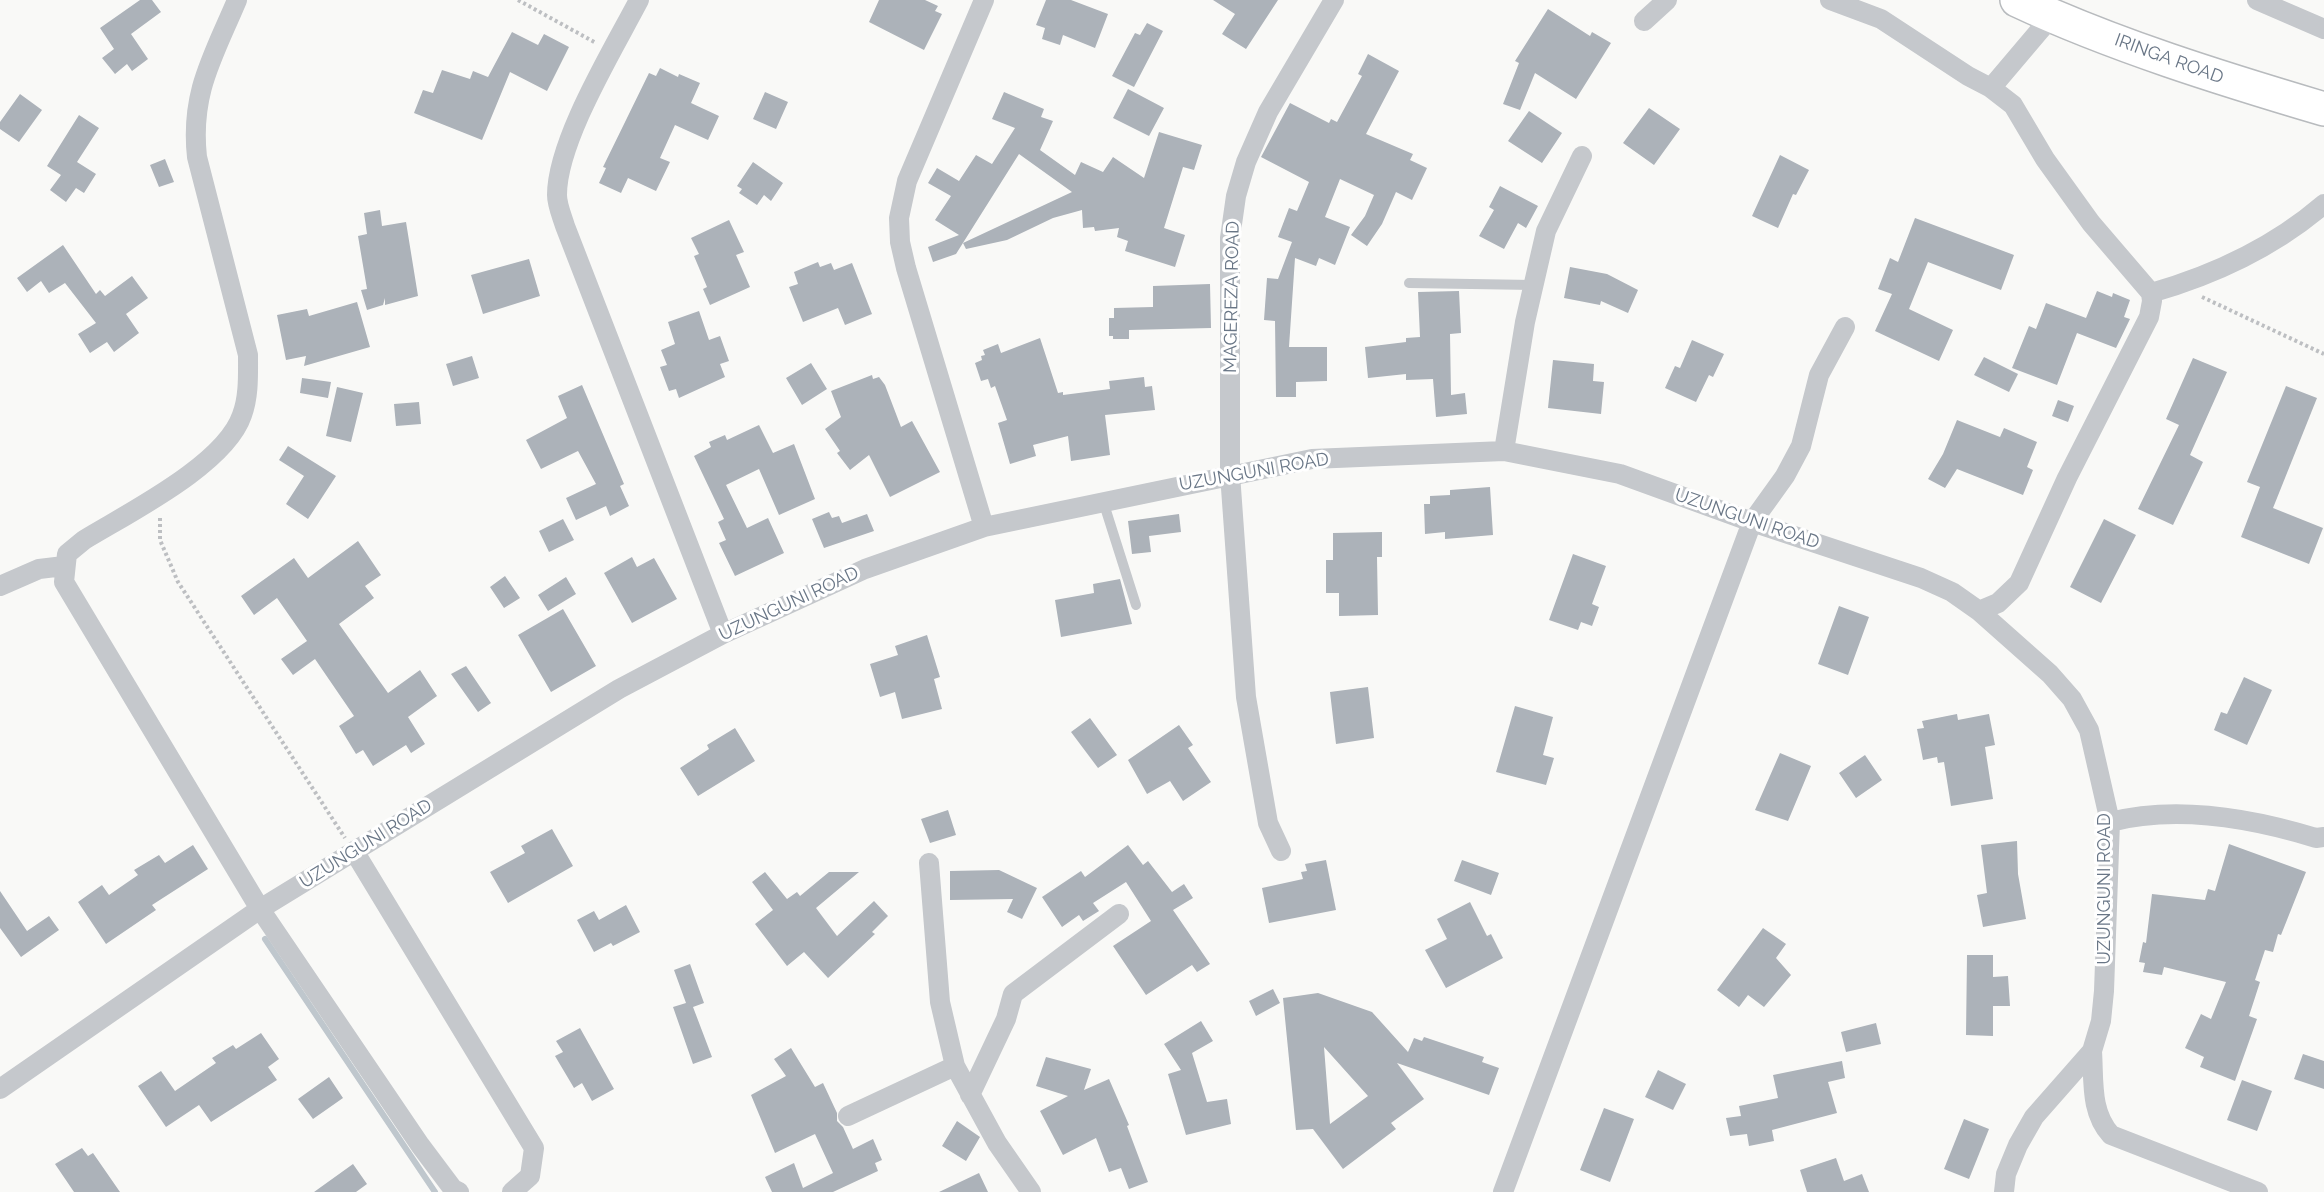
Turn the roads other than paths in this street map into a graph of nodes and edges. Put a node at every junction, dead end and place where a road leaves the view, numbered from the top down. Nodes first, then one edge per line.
1 (237, 0) edge
2 (639, 0) edge
3 (984, 0) edge
4 (1334, 0) edge
5 (1667, 0) edge
6 (1830, 0) edge
7 (2018, 0) edge
8 (2257, 0) edge
9 (2052, 16) junction
10 (1644, 21) dead end
11 (2324, 29) edge
12 (1991, 88) junction
13 (2324, 109) edge
14 (1582, 156) dead end
15 (2324, 204) edge
16 (1409, 283) dead end
17 (1533, 285) junction
18 (2151, 294) junction
19 (1845, 327) dead end
20 (1504, 451) junction
21 (1230, 474) junction
22 (1103, 501) junction
23 (1752, 522) junction
24 (984, 527) junction
25 (64, 566) junction
26 (0, 586) edge
27 (1136, 605) dead end
28 (1979, 611) junction
29 (723, 634) junction
30 (2110, 822) junction
31 (2324, 837) edge
32 (354, 851) junction
33 (1281, 851) dead end
34 (929, 863) dead end
35 (260, 909) junction
36 (1119, 914) dead end
37 (2092, 1051) junction
38 (955, 1066) junction
39 (0, 1089) edge
40 (970, 1095) junction
41 (848, 1116) dead end
42 (459, 1192) edge
43 (512, 1192) edge
44 (1031, 1192) edge
45 (1503, 1192) edge
46 (2004, 1192) edge
47 (2258, 1192) edge

1 - 25 street
2 - 29 street
3 - 24 street
4 - 21 street, MAGEREZA ROAD
5 - 10 street
6 - 12 street
7 - 9 highway, IRINGA ROAD
8 - 11 street
9 - 12 street
9 - 13 highway, IRINGA ROAD
12 - 18 street
14 - 17 street
15 - 18 street
16 - 17 lane
17 - 20 street
18 - 28 street
19 - 23 street
20 - 21 street, UZUNGUNI ROAD
20 - 23 street, UZUNGUNI ROAD
21 - 22 street, UZUNGUNI ROAD
21 - 33 street, MAGEREZA ROAD
22 - 24 street, UZUNGUNI ROAD
22 - 27 lane
23 - 28 street, UZUNGUNI ROAD
23 - 45 street
24 - 29 street, UZUNGUNI ROAD
25 - 26 street
25 - 35 street
28 - 30 street, UZUNGUNI ROAD
29 - 32 street, UZUNGUNI ROAD
30 - 31 street
30 - 37 street, UZUNGUNI ROAD
32 - 35 street, UZUNGUNI ROAD
32 - 43 street
34 - 38 street
35 - 39 street, UZUNGUNI ROAD
35 - 42 street
36 - 40 street
37 - 46 street, UZUNGUNI ROAD
37 - 47 street
38 - 40 street
38 - 41 street
40 - 44 street

